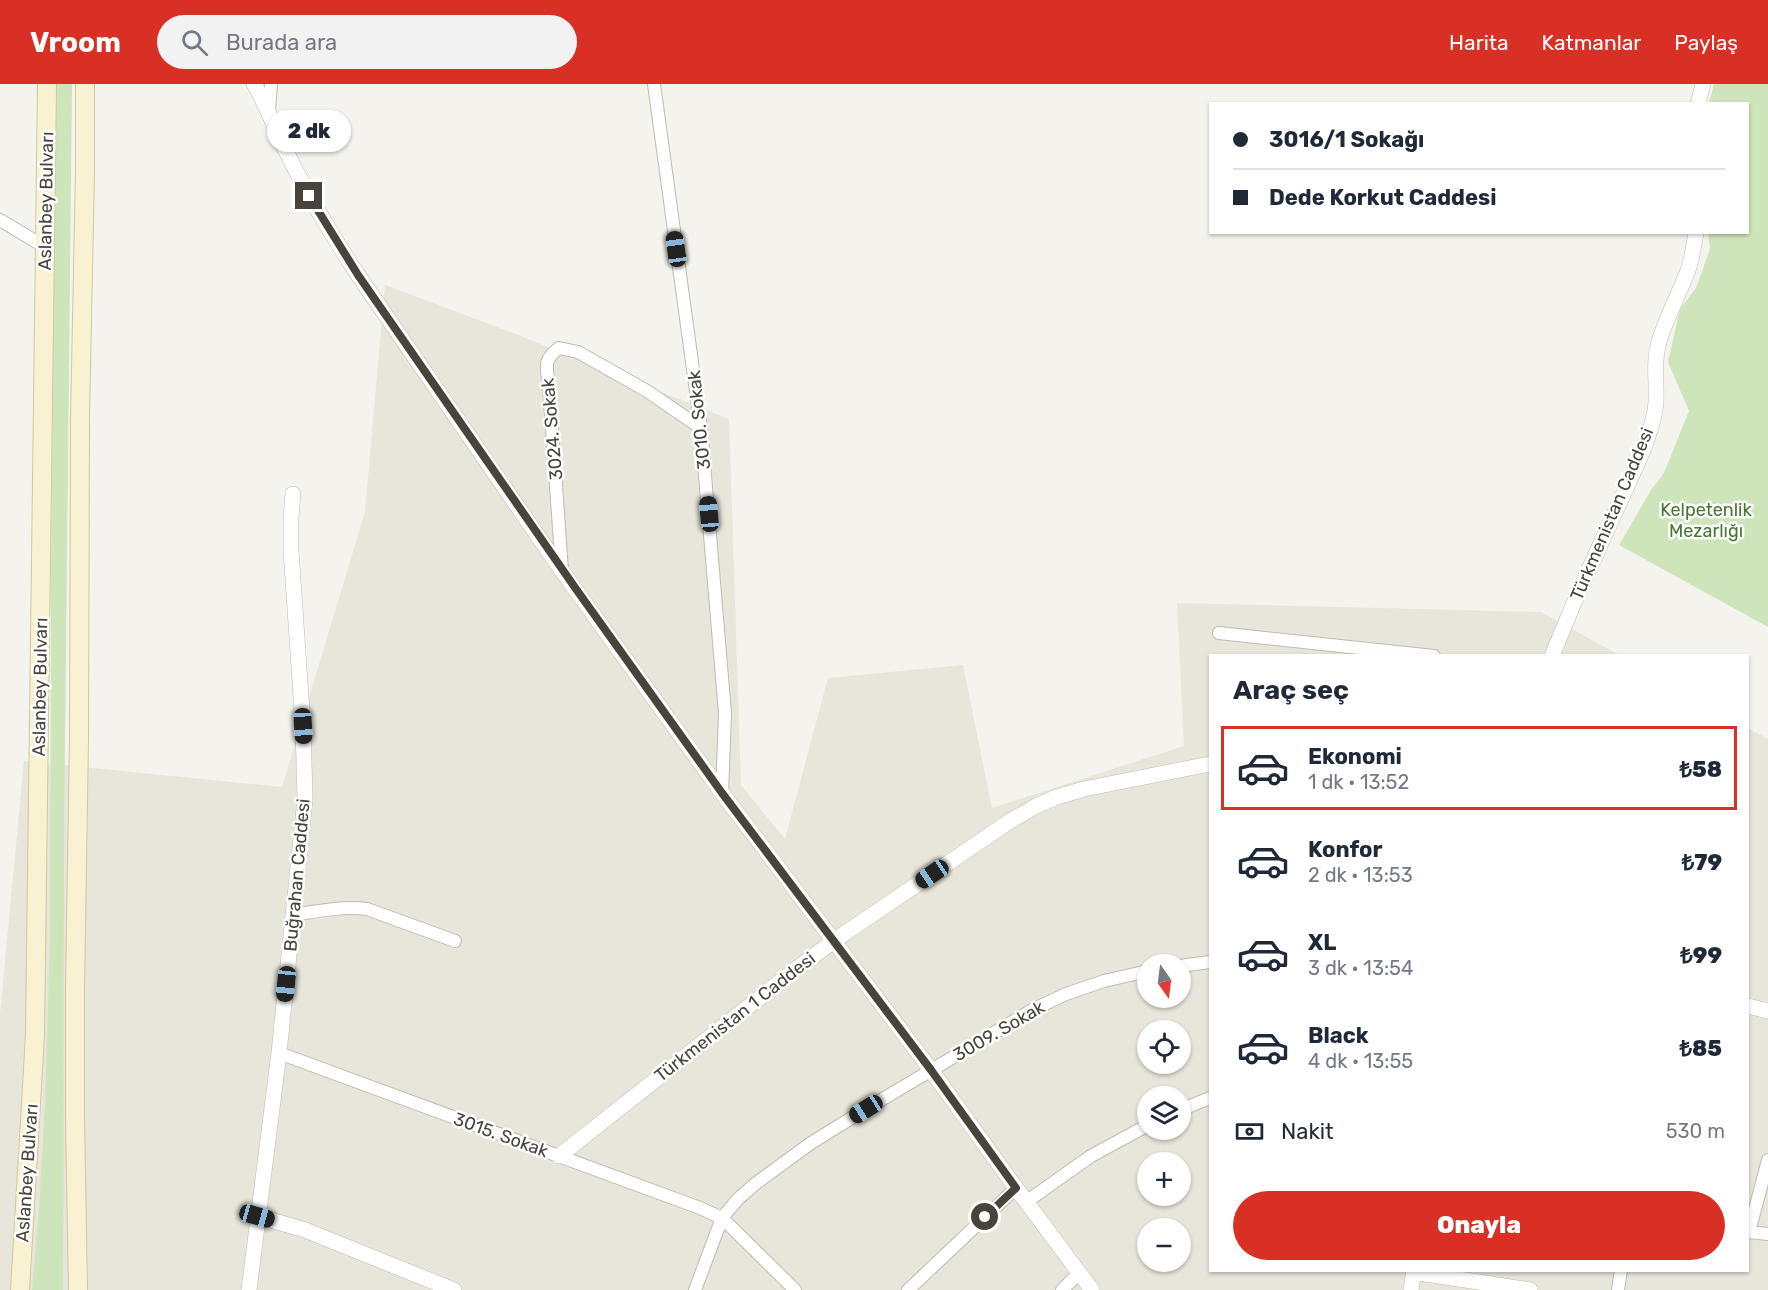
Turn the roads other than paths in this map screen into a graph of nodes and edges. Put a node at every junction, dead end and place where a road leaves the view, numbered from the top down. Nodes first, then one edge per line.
1 (47, 84) edge
2 (85, 84) edge
3 (254, 84) edge
4 (271, 84) edge
5 (654, 84) edge
6 (1703, 84) edge
7 (1698, 102) edge
8 (268, 111) junction
9 (0, 220) edge
10 (1696, 234) edge
11 (45, 247) junction
12 (701, 428) junction
13 (293, 494) dead end
14 (562, 571) junction
15 (1219, 633) dead end
16 (1415, 654) edge
17 (1553, 654) edge
18 (1209, 764) edge
19 (722, 793) junction
20 (293, 915) junction
21 (455, 940) dead end
22 (835, 940) junction
23 (1209, 962) edge
24 (1191, 965) edge
25 (1137, 974) edge
26 (1749, 1006) edge
27 (1768, 1011) edge
28 (279, 1053) junction
29 (931, 1070) junction
30 (1209, 1098) edge
31 (1191, 1106) edge
32 (1137, 1131) edge
33 (559, 1156) junction
34 (1768, 1160) edge
35 (1016, 1188) junction
36 (1026, 1202) junction
37 (257, 1216) junction
38 (722, 1218) junction
39 (1749, 1228) edge
40 (1749, 1232) edge
41 (1768, 1234) edge
42 (1413, 1272) edge
43 (1419, 1272) edge
44 (1621, 1272) edge
45 (1079, 1273) junction
46 (20, 1290) edge
47 (78, 1290) edge
48 (249, 1290) edge
49 (454, 1290) edge
50 (695, 1290) edge
51 (795, 1290) edge
52 (908, 1290) edge
53 (1062, 1290) edge
54 (1092, 1290) edge
55 (1409, 1290) edge
56 (1530, 1290) edge
57 (1618, 1290) edge

1 - 11 main road, Aslanbey Bulvarı
2 - 47 main road
3 - 8 street
4 - 8 street
5 - 12 street, 3010. Sokak
6 - 7 street
8 - 14 street
9 - 11 street
10 - 17 street, Türkmenistan Caddesi
11 - 46 main road, Aslanbey Bulvarı
12 - 14 street, 3024. Sokak
12 - 19 street, 3010. Sokak
13 - 20 street, Buğrahan Caddesi
14 - 19 street
15 - 16 street
18 - 22 street, Türkmenistan 1 Caddesi
19 - 22 street
20 - 21 street
20 - 28 street, Buğrahan Caddesi
22 - 29 street
22 - 33 street, Türkmenistan 1 Caddesi
23 - 24 street
25 - 29 street, 3009. Sokak
26 - 27 street
28 - 33 street, 3015. Sokak
28 - 37 street, Buğrahan Caddesi
29 - 35 street
29 - 38 street, 3009. Sokak
30 - 31 street
32 - 36 street
33 - 38 street, 3015. Sokak
34 - 39 street
35 - 36 street
35 - 52 street
36 - 45 street
37 - 48 street, Buğrahan Caddesi
37 - 49 street
38 - 50 street, 3009. Sokak
38 - 51 street
40 - 41 street
42 - 55 street
43 - 56 street
44 - 57 street
45 - 53 street
45 - 54 street

